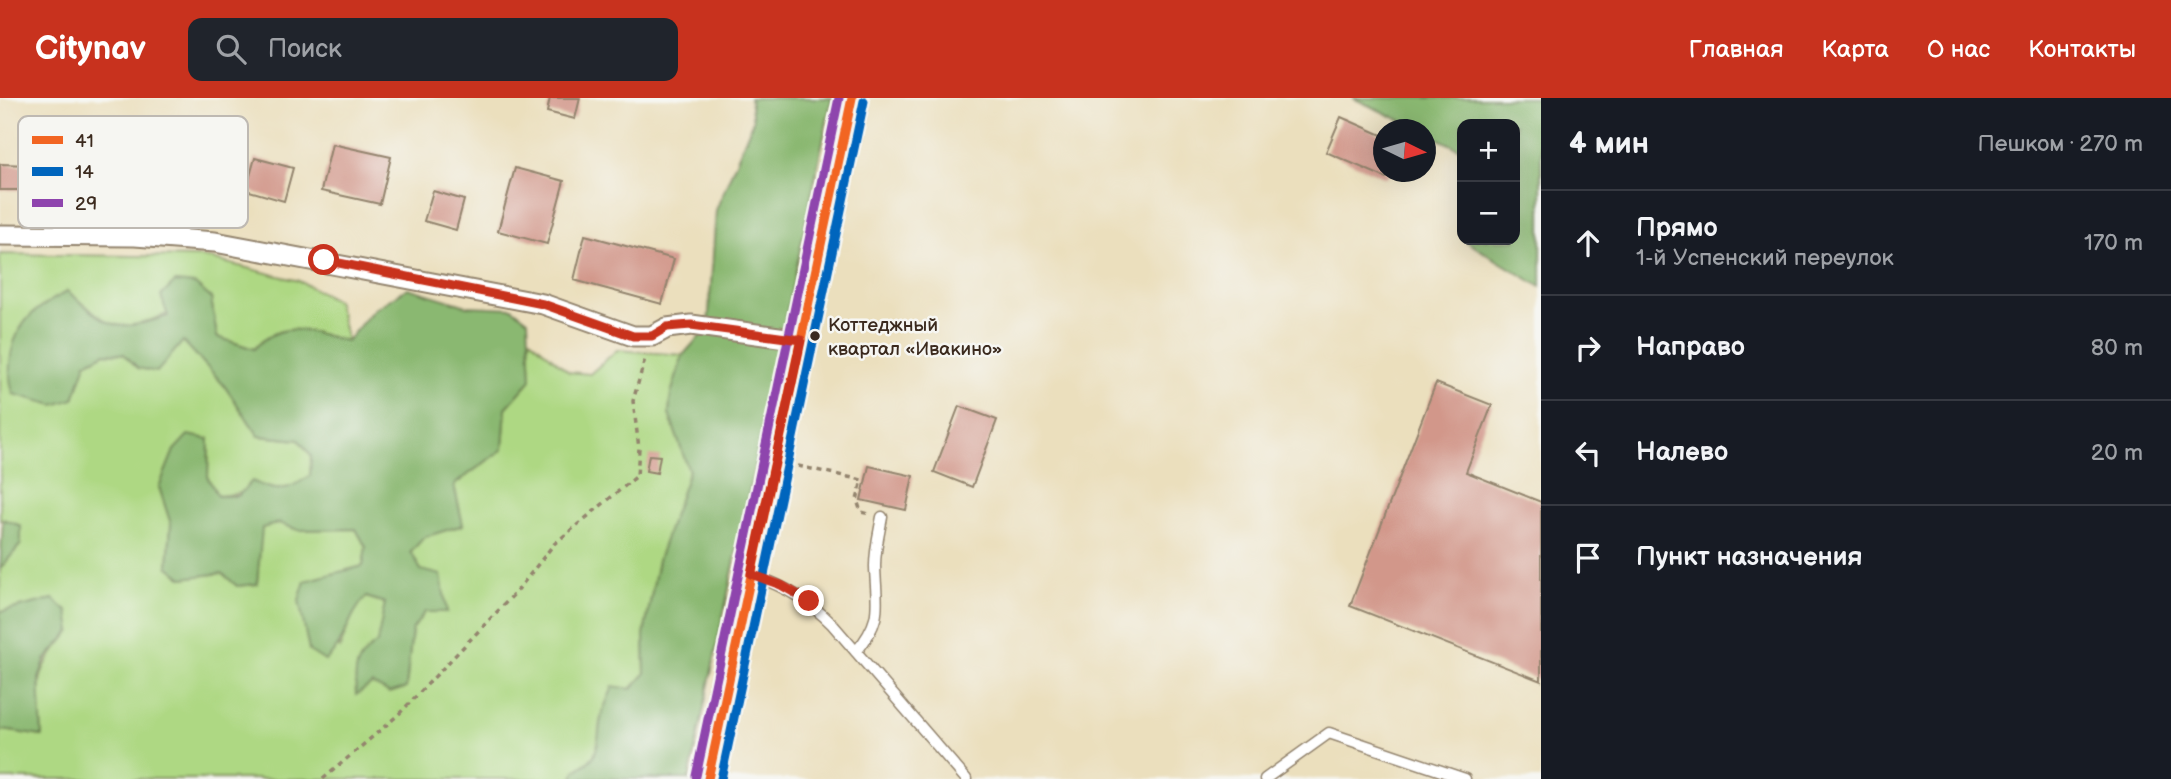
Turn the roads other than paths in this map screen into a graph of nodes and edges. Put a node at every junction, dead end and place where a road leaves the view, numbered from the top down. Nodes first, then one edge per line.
1 (852, 98) edge
2 (0, 234) edge
3 (801, 340) junction
4 (882, 517) road end
5 (751, 574) junction
6 (856, 652) junction
7 (708, 779) edge
8 (965, 779) edge
9 (1265, 779) edge
10 (1465, 779) edge

1 - 3 main road
2 - 3 street
3 - 5 main road
4 - 6 lane
5 - 6 lane
5 - 7 main road
6 - 8 lane
9 - 10 lane

